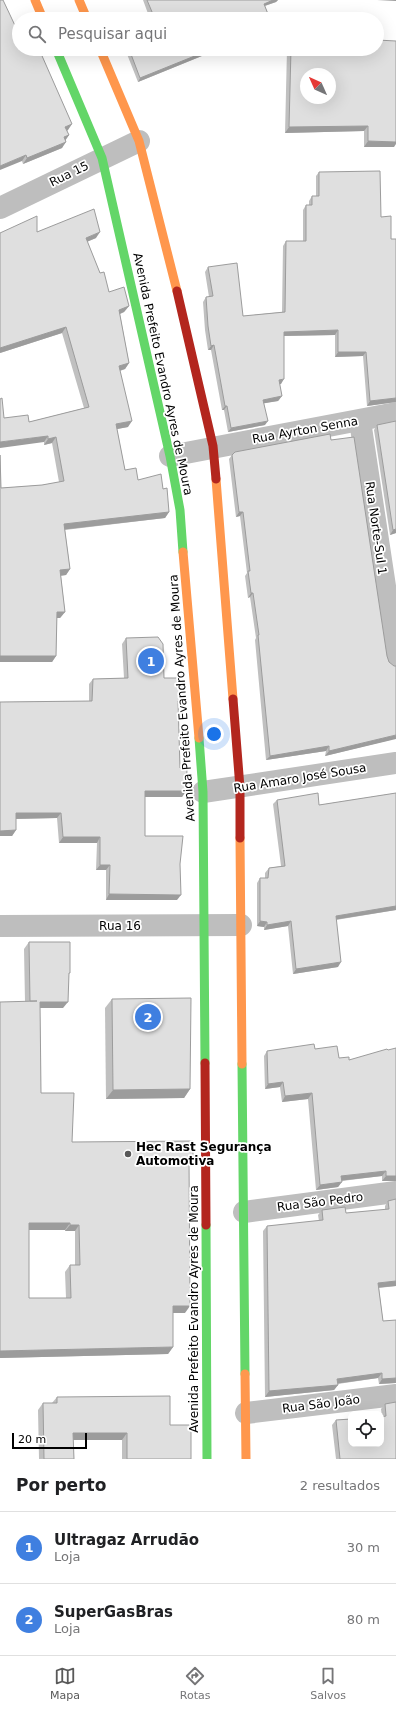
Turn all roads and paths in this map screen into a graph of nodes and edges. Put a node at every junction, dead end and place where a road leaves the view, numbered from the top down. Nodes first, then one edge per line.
1 (34, 0) edge
2 (79, 0) edge
3 (40, 12) edge
4 (84, 12) edge
5 (59, 56) edge
6 (103, 56) edge
7 (138, 141) junction
8 (102, 158) junction
9 (0, 208) edge
10 (396, 413) edge
11 (360, 421) junction
12 (213, 446) junction
13 (170, 456) junction
14 (396, 659) edge
15 (396, 762) edge
16 (240, 788) junction
17 (203, 792) junction
18 (241, 925) junction
19 (0, 926) edge
20 (203, 926) junction
21 (396, 1192) edge
22 (244, 1212) junction
23 (396, 1396) edge
24 (246, 1413) junction
25 (207, 1459) edge
26 (246, 1459) edge

1 - 3 street
2 - 4 street
5 - 8 street, Avenida Prefeito Evandro Ayres de Moura
6 - 7 street
7 - 8 street, Rua 15
7 - 12 street
8 - 9 street, Rua 15
8 - 13 street, Avenida Prefeito Evandro Ayres de Moura
10 - 11 street, Rua Ayrton Senna
11 - 12 street, Rua Ayrton Senna
11 - 14 street, Rua Norte-Sul 1
12 - 13 street, Rua Ayrton Senna
12 - 16 street
13 - 17 street, Avenida Prefeito Evandro Ayres de Moura
15 - 16 street, Rua Amaro José Sousa
16 - 17 street, Rua Amaro José Sousa
16 - 18 street
17 - 20 street, Avenida Prefeito Evandro Ayres de Moura
18 - 20 street, Rua 16
18 - 22 street
19 - 20 street, Rua 16
20 - 25 street, Avenida Prefeito Evandro Ayres de Moura
21 - 22 street, Rua São Pedro
22 - 24 street
23 - 24 street, Rua São João
24 - 26 street

